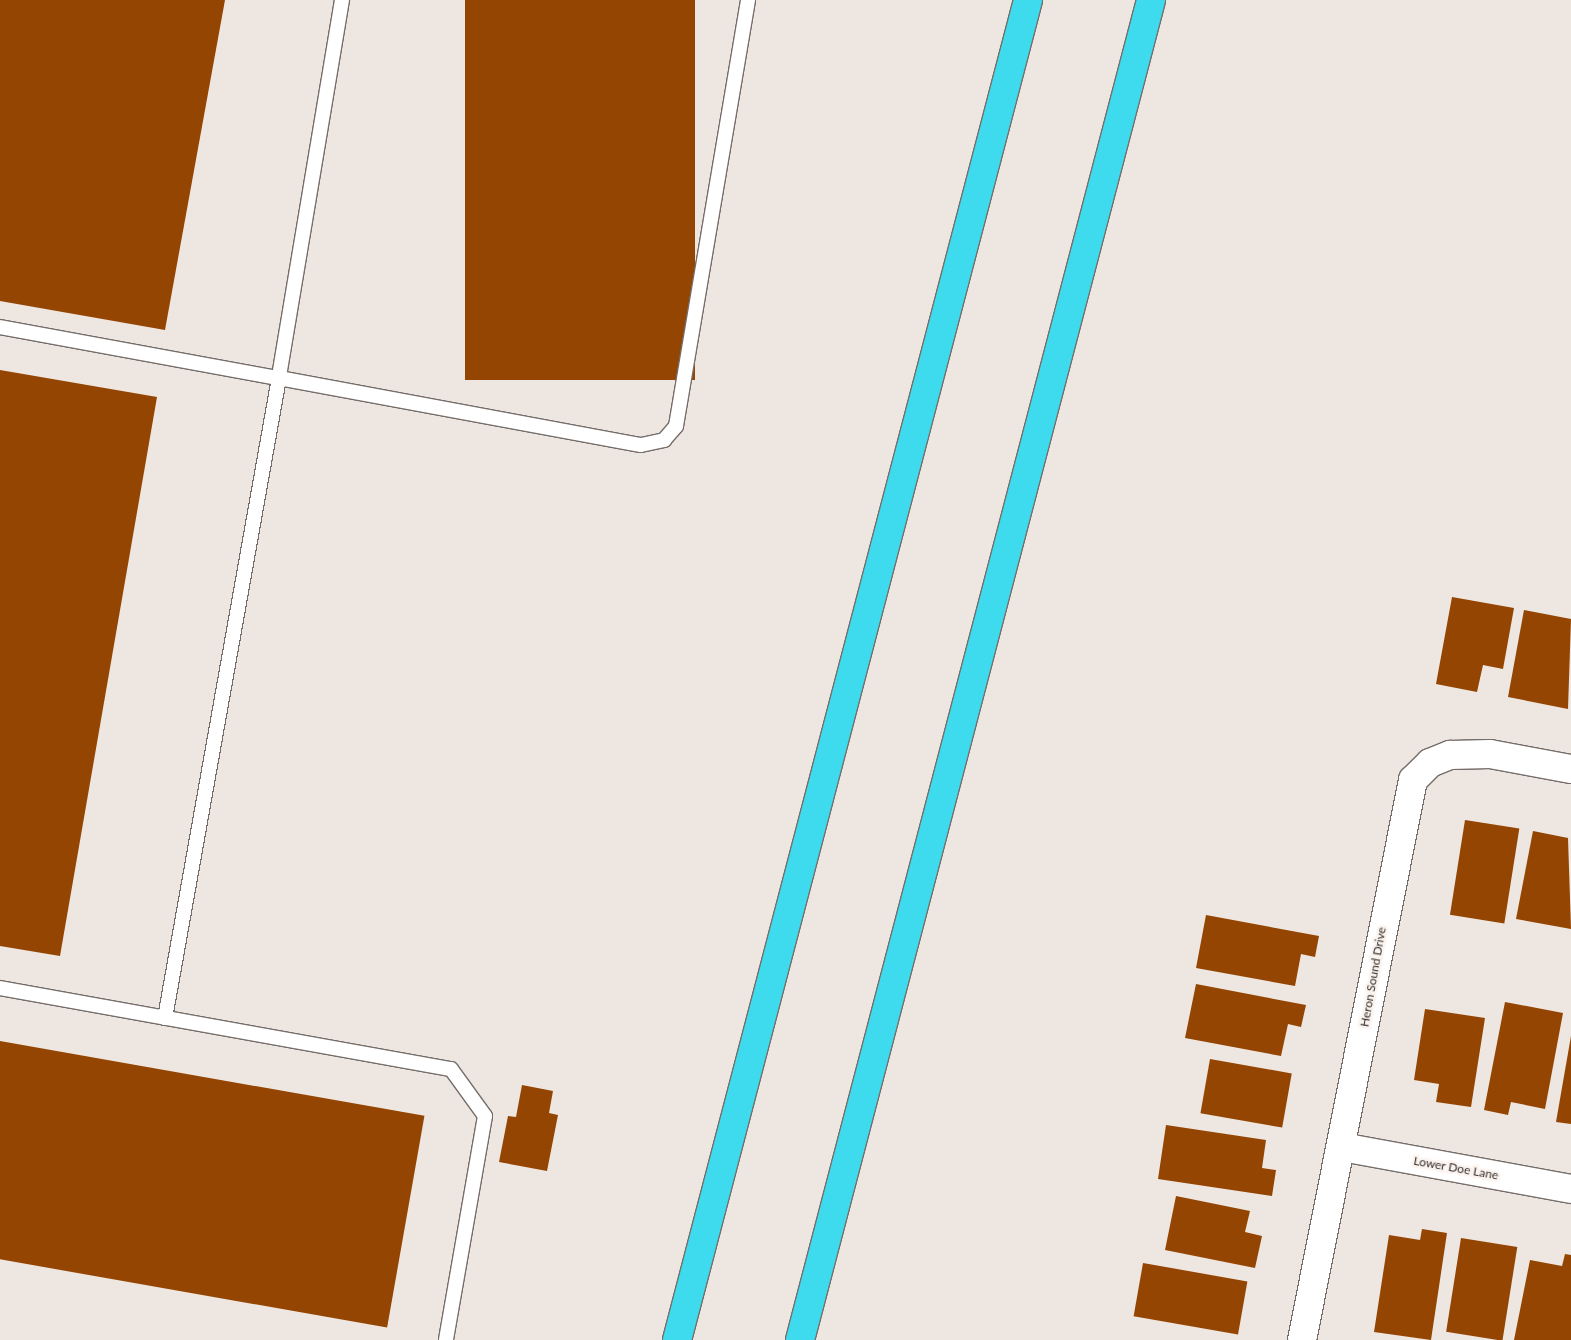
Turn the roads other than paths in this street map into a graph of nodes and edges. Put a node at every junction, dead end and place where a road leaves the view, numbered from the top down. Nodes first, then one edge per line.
1 (342, 0) edge
2 (748, 0) edge
3 (1028, 0) edge
4 (1151, 0) edge
5 (0, 327) edge
6 (279, 378) junction
7 (1571, 769) edge
8 (0, 988) edge
9 (165, 1018) junction
10 (1342, 1147) junction
11 (1571, 1189) edge
12 (446, 1340) edge
13 (677, 1340) edge
14 (800, 1340) edge
15 (1302, 1340) edge

1 - 6 lane
2 - 6 lane
3 - 13 highway
4 - 14 highway
5 - 6 lane
6 - 9 lane
7 - 10 street, Heron Sound Drive
8 - 9 lane
9 - 12 lane
10 - 11 street, Lower Doe Lane
10 - 15 street, Heron Sound Drive

